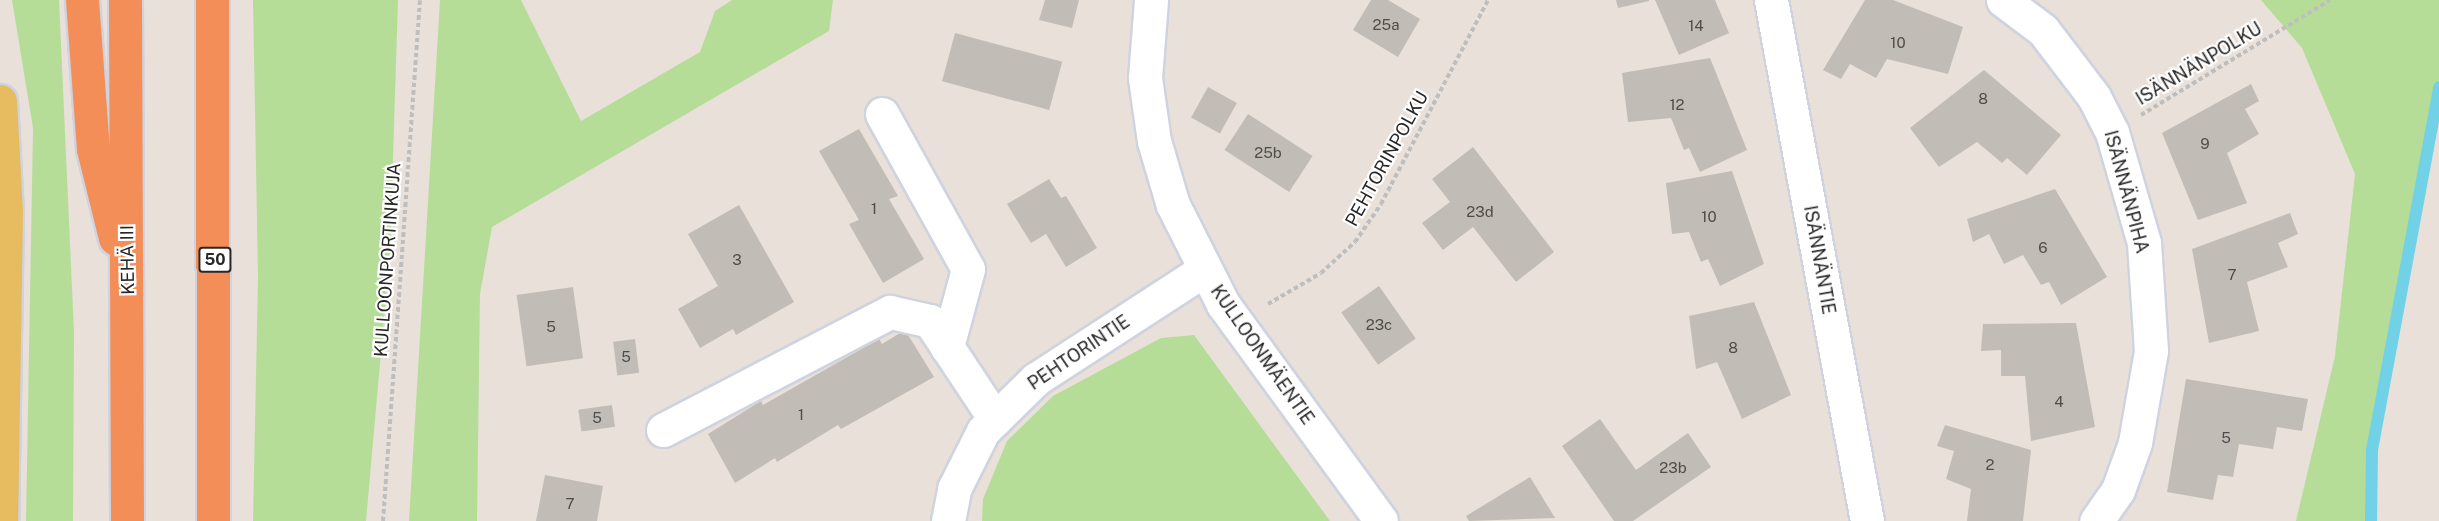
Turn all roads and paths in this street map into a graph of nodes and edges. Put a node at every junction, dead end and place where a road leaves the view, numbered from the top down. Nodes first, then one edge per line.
1 (82, 0) edge
2 (125, 0) edge
3 (212, 0) edge
4 (420, 0) edge
5 (1151, 0) edge
6 (1488, 0) edge
7 (1772, 0) edge
8 (2003, 0) edge
9 (2330, 0) edge
10 (0, 101) edge
11 (882, 114) dead end
12 (2112, 132) junction
13 (1204, 270) junction
14 (129, 295) junction
15 (1237, 323) junction
16 (947, 347) junction
17 (995, 419) junction
18 (663, 430) dead end
19 (1, 521) edge
20 (127, 521) edge
21 (213, 521) edge
22 (383, 521) edge
23 (948, 521) edge
24 (1381, 521) edge
25 (1868, 521) edge
26 (2096, 521) edge

1 - 14 highway
2 - 14 highway, KEHÄ III
3 - 21 highway, 50
4 - 22 path, KULLOONPORTINKUJA
5 - 13 street, KULLOONMÄENTIE
6 - 15 path, PEHTORINPOLKU
7 - 25 street, ISÄNNÄNTIE
8 - 12 street, ISÄNNÄNPIHA
9 - 12 path, ISÄNNÄNPOLKU
10 - 19 main road
11 - 16 street
12 - 26 street, ISÄNNÄNPIHA
13 - 15 street, KULLOONMÄENTIE
13 - 17 street, PEHTORINTIE
14 - 20 highway, KEHÄ III
15 - 24 street, KULLOONMÄENTIE
16 - 17 street
16 - 18 street
17 - 23 street, PEHTORINTIE

